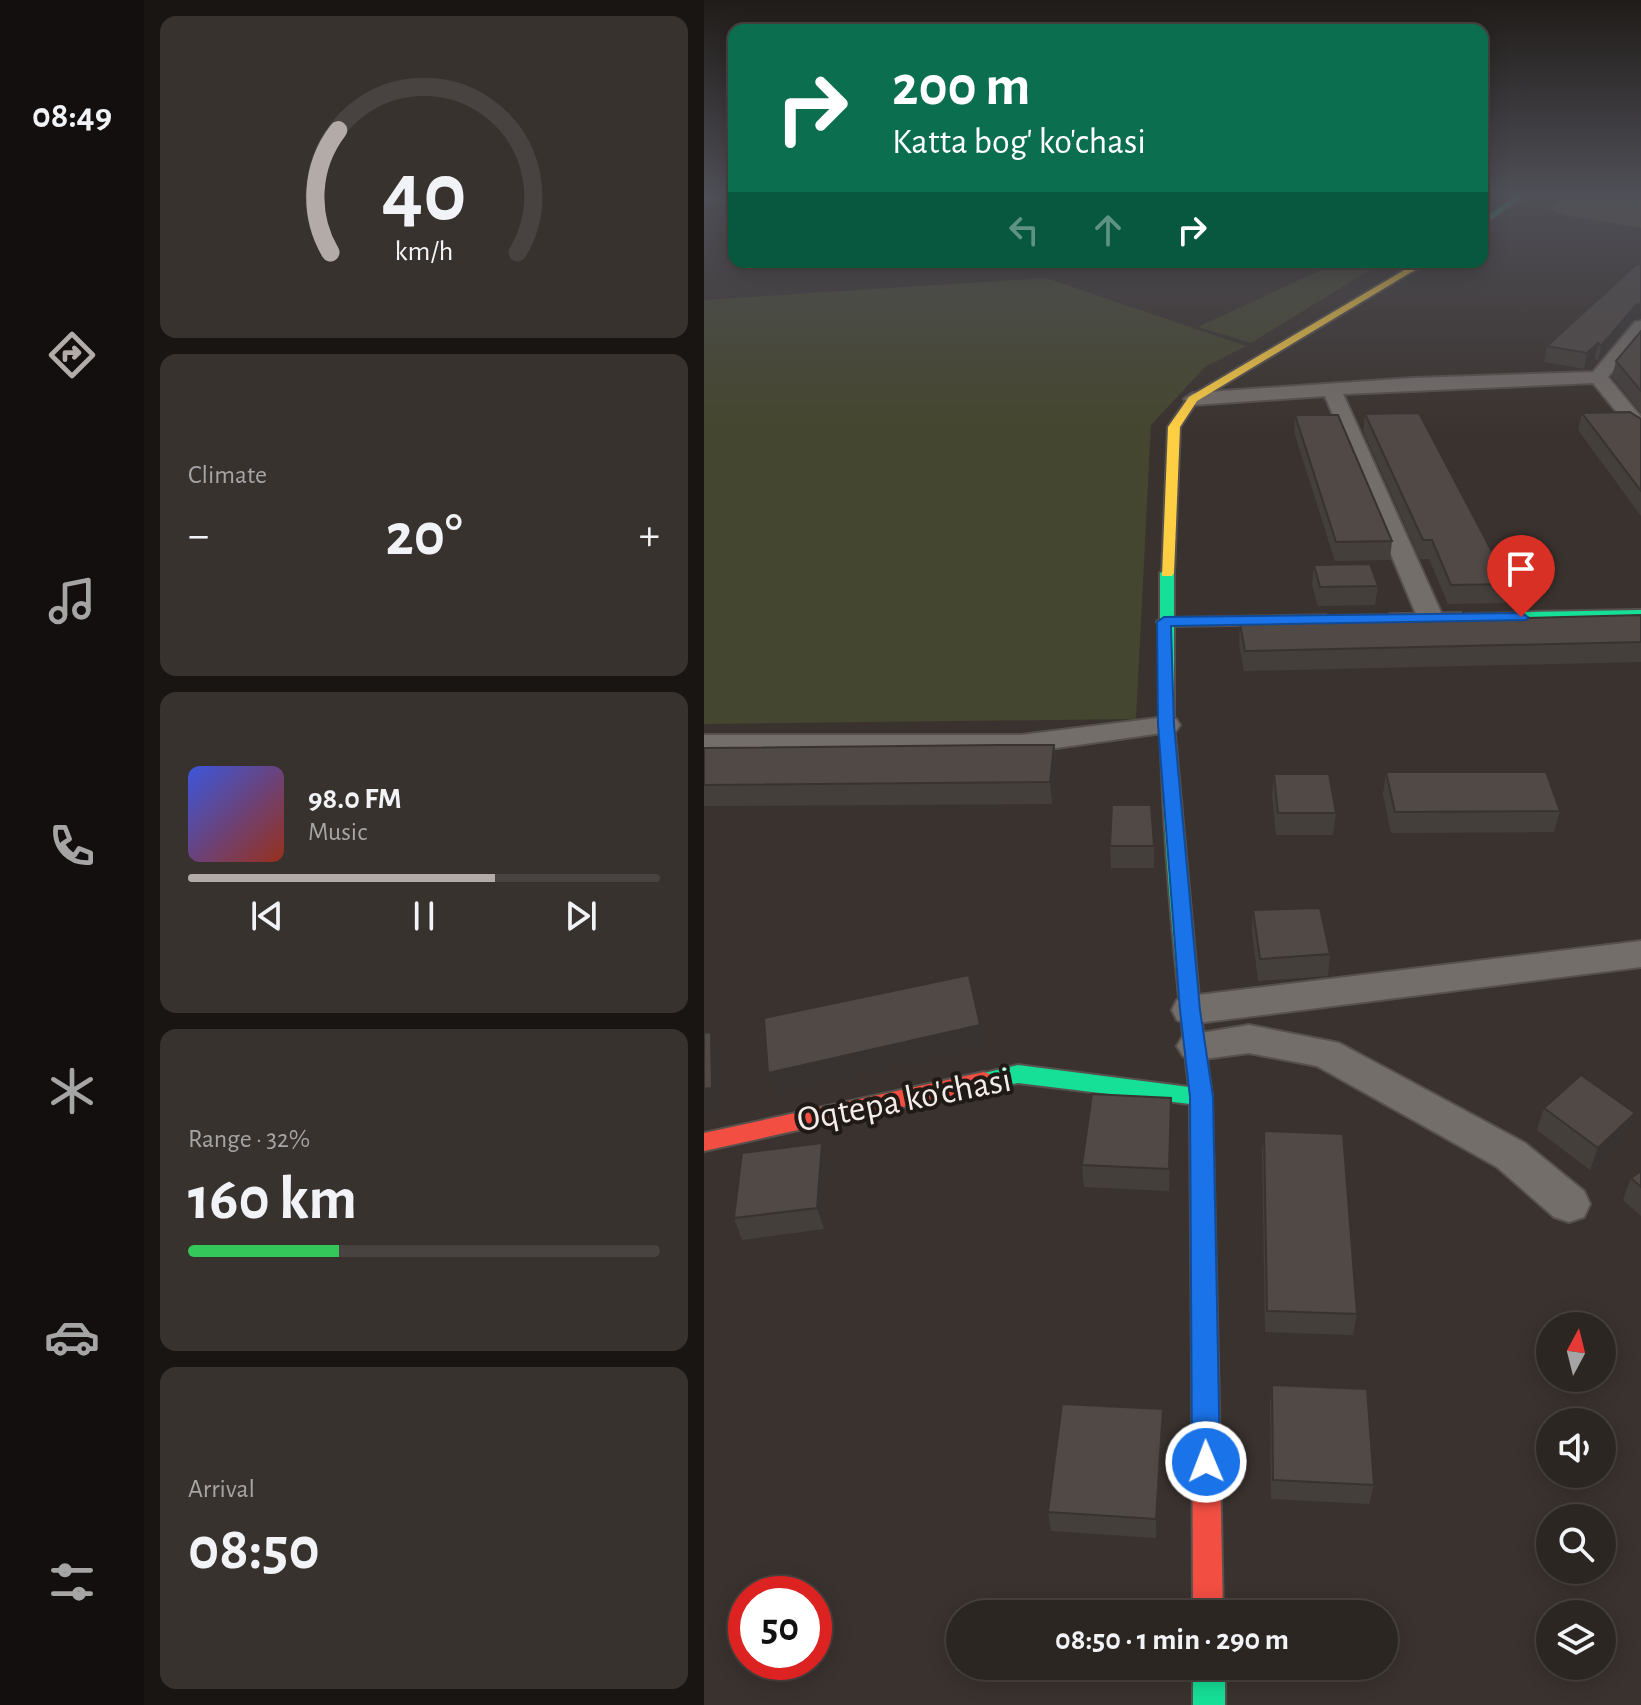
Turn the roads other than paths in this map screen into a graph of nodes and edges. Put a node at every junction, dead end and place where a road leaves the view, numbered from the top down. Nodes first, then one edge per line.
1 (1406, 273) edge
2 (1641, 326) edge
3 (1598, 377) junction
4 (1332, 391) junction
5 (1193, 399) junction
6 (1641, 429) edge
7 (1641, 614) edge
8 (1431, 619) junction
9 (1164, 622) junction
10 (1166, 725) junction
11 (704, 744) edge
12 (1641, 954) edge
13 (1193, 1028) junction
14 (1201, 1097) junction
15 (704, 1142) edge
16 (1569, 1204) dead end
17 (1208, 1600) edge
18 (1209, 1680) edge
19 (1209, 1705) edge

1 - 5 main road
2 - 3 street
3 - 4 street
3 - 6 street
4 - 5 street
4 - 8 street
5 - 9 main road
7 - 8 main road
8 - 9 main road
9 - 10 main road
10 - 11 street
10 - 13 main road
12 - 13 street
13 - 14 main road
13 - 16 street
14 - 15 main road, Oqtepa ko'chasi
14 - 17 main road
18 - 19 main road

